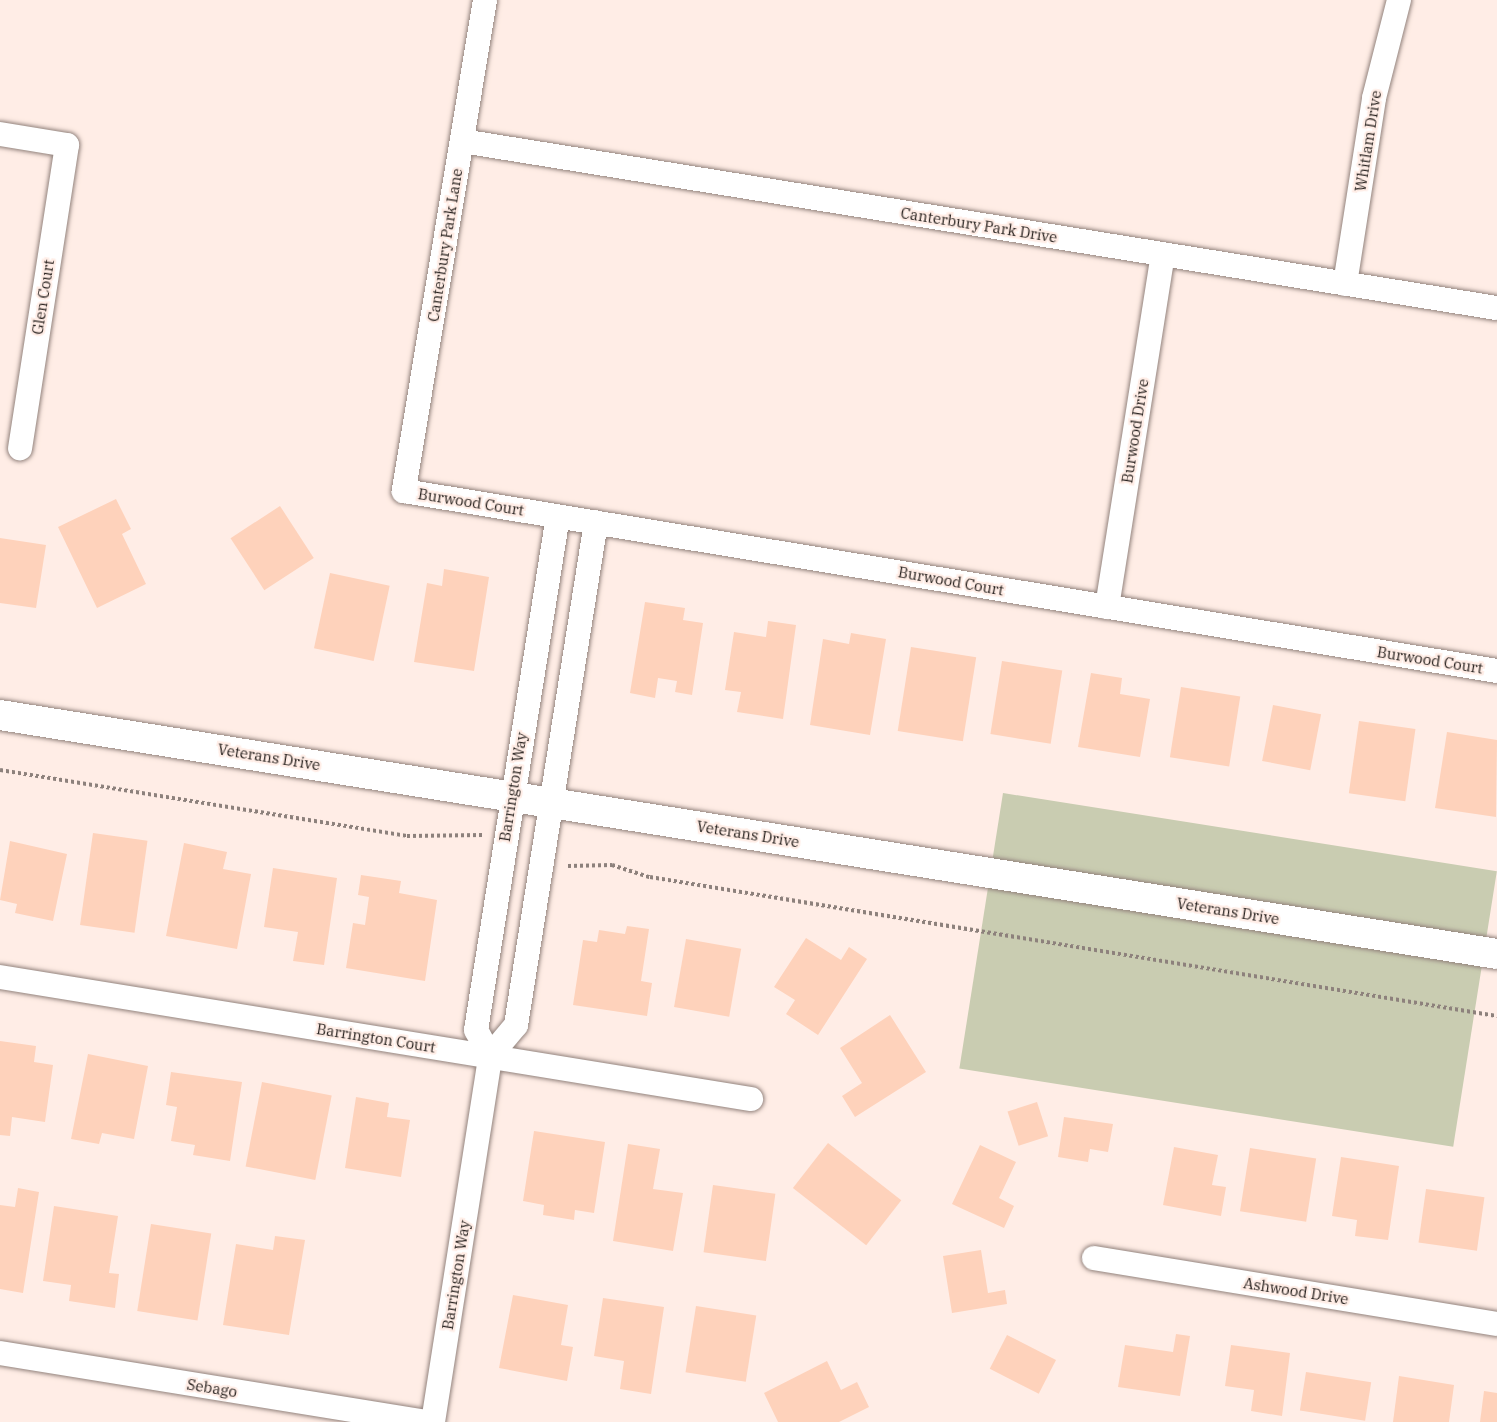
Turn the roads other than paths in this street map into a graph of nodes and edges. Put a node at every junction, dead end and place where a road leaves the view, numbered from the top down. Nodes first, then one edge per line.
1 (485, 0) edge
2 (1399, 0) edge
3 (0, 134) edge
4 (462, 141) junction
5 (1163, 254) junction
6 (1345, 284) junction
7 (1497, 309) edge
8 (20, 448) dead end
9 (404, 491) joint
10 (558, 516) junction
11 (596, 522) junction
12 (1107, 608) junction
13 (1497, 671) edge
14 (0, 715) edge
15 (511, 796) junction
16 (550, 803) junction
17 (500, 874) junction
18 (1497, 954) edge
19 (488, 955) junction
20 (526, 960) junction
21 (0, 977) edge
22 (476, 1029) junction
23 (490, 1056) junction
24 (751, 1099) dead end
25 (1094, 1258) dead end
26 (1497, 1324) edge
27 (0, 1353) edge
28 (424, 1422) edge
29 (433, 1422) edge

1 - 4 street, Canterbury Park Lane
2 - 6 street, Whitlam Drive
3 - 8 street, Glen Court
4 - 5 street, Canterbury Park Drive
4 - 9 street, Canterbury Park Lane
5 - 6 street, Canterbury Park Drive
5 - 12 street, Burwood Drive
6 - 7 street, Canterbury Park Drive
9 - 10 street, Burwood Court
10 - 11 street, Burwood Court
10 - 15 street, Barrington Way
11 - 12 street, Burwood Court
11 - 16 street
12 - 13 street, Burwood Court
14 - 15 street, Veterans Drive
15 - 16 street, Veterans Drive
15 - 17 street, Barrington Way
16 - 18 street, Veterans Drive
16 - 20 street
17 - 19 street, Barrington Way
17 - 22 street
19 - 20 street
19 - 22 street, Barrington Way
20 - 23 street
21 - 23 street, Barrington Court
22 - 23 street
23 - 24 street, Barrington Court
23 - 29 street, Barrington Way
25 - 26 street, Ashwood Drive
27 - 28 street, Sebago

